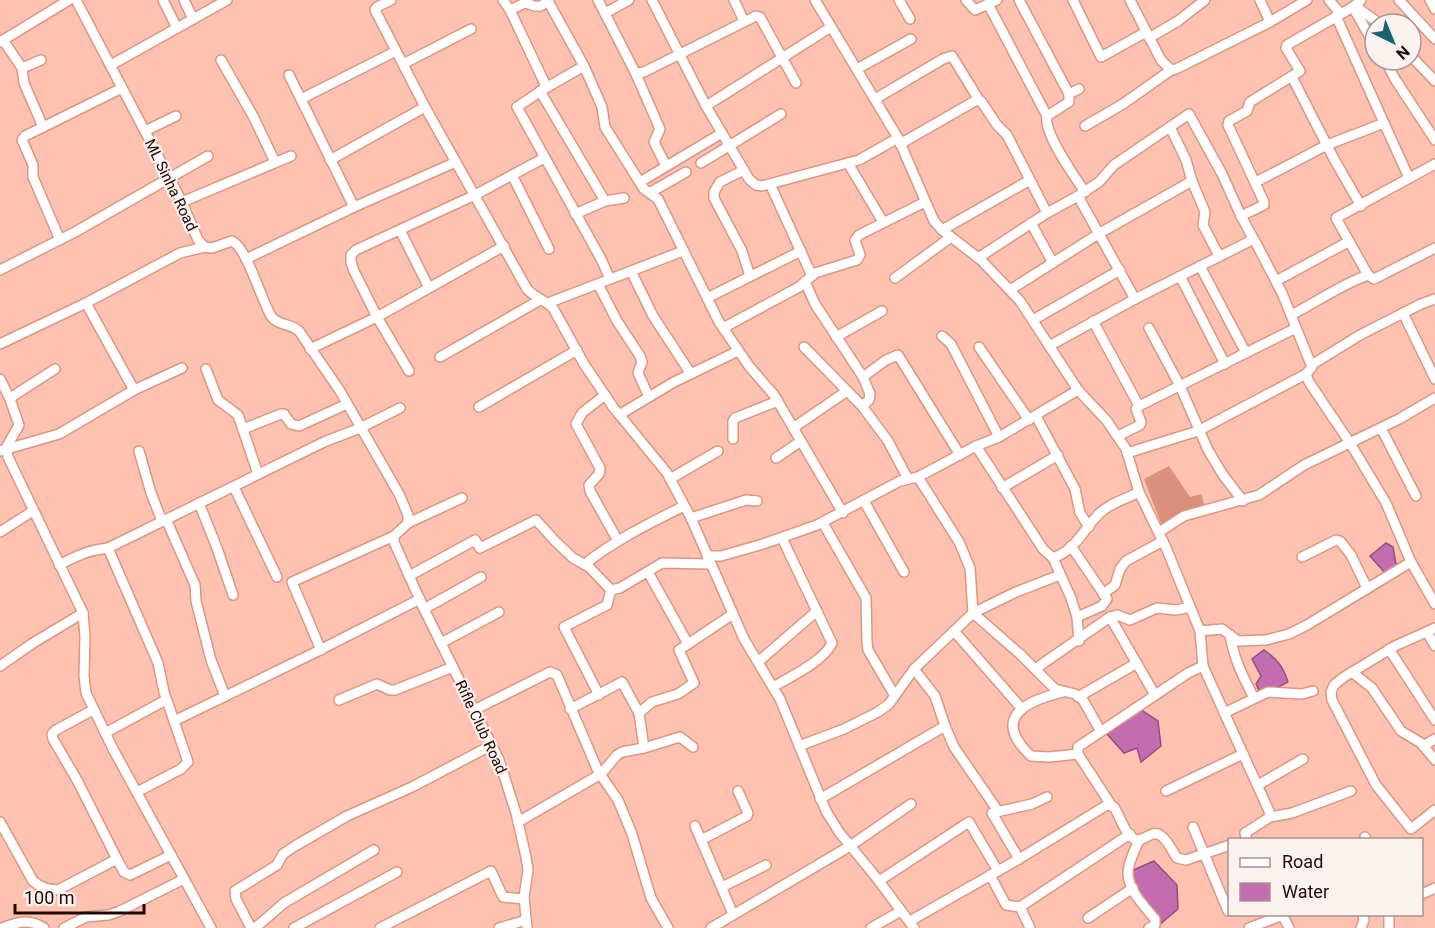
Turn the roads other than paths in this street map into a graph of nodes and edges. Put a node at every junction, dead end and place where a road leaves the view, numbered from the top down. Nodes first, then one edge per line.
1 (69, 0) edge
2 (76, 0) edge
3 (163, 0) edge
4 (184, 0) edge
5 (226, 0) edge
6 (391, 0) edge
7 (503, 0) edge
8 (598, 0) edge
9 (629, 0) edge
10 (652, 0) edge
11 (734, 0) edge
12 (815, 0) edge
13 (899, 0) edge
14 (966, 0) edge
15 (1019, 0) edge
16 (1073, 0) edge
17 (1130, 0) edge
18 (1204, 0) edge
19 (1260, 0) edge
20 (1307, 0) edge
21 (1329, 0) edge
22 (1399, 0) edge
23 (1430, 0) edge
24 (549, 1) edge
25 (992, 2) edge
26 (1357, 3) edge
27 (375, 4) edge
28 (1435, 9) edge
29 (510, 10) junction
30 (604, 13) junction
31 (1338, 14) junction
32 (1363, 17) edge
33 (193, 19) junction
34 (910, 19) dead end
35 (744, 21) junction
36 (1270, 22) junction
37 (831, 27) junction
38 (177, 28) junction
39 (471, 28) dead end
40 (0, 29) edge
41 (1148, 35) junction
42 (911, 39) dead end
43 (1435, 39) edge
44 (3, 40) edge
45 (396, 51) junction
46 (680, 55) junction
47 (780, 58) junction
48 (41, 60) dead end
49 (221, 60) dead end
50 (403, 64) junction
51 (111, 66) junction
52 (584, 66) junction
53 (22, 68) junction
54 (1423, 68) edge
55 (857, 69) junction
56 (1171, 70) junction
57 (635, 72) junction
58 (1391, 72) edge
59 (290, 75) dead end
60 (1292, 77) junction
61 (1435, 81) edge
62 (796, 83) dead end
63 (122, 88) junction
64 (1079, 89) dead end
65 (542, 90) junction
66 (1069, 94) junction
67 (301, 99) junction
68 (875, 99) junction
69 (979, 100) junction
70 (706, 106) junction
71 (425, 107) junction
72 (781, 114) dead end
73 (176, 116) dead end
74 (1047, 116) junction
75 (1383, 123) junction
76 (1085, 126) dead end
77 (43, 127) junction
78 (1170, 127) junction
79 (145, 131) junction
80 (722, 133) junction
81 (1435, 140) edge
82 (899, 141) junction
83 (1327, 145) junction
84 (730, 147) junction
85 (208, 156) dead end
86 (291, 156) dead end
87 (544, 158) junction
88 (330, 160) junction
89 (275, 162) junction
90 (456, 162) junction
91 (701, 163) dead end
92 (848, 163) junction
93 (1435, 164) edge
94 (666, 166) junction
95 (744, 170) junction
96 (686, 172) dead end
97 (512, 175) junction
98 (169, 177) junction
99 (1409, 178) junction
100 (1030, 180) junction
101 (1192, 181) junction
102 (640, 182) junction
103 (1256, 182) junction
104 (770, 184) junction
105 (651, 192) junction
106 (1082, 194) junction
107 (475, 195) junction
108 (624, 198) dead end
109 (605, 201) junction
110 (182, 202) junction
111 (925, 202) junction
112 (1361, 206) junction
113 (354, 207) junction
114 (1047, 213) junction
115 (575, 214) junction
116 (1241, 216) junction
117 (883, 222) junction
118 (1031, 223) junction
119 (400, 230) junction
120 (942, 230) junction
121 (1100, 233) junction
122 (951, 237) junction
123 (60, 240) junction
124 (1254, 240) junction
125 (1348, 242) junction
126 (504, 246) junction
127 (205, 248) junction
128 (1435, 248) edge
129 (549, 249) dead end
130 (683, 250) junction
131 (801, 251) junction
132 (1219, 256) junction
133 (978, 258) junction
134 (246, 259) junction
135 (1053, 263) junction
136 (1200, 266) junction
137 (0, 270) edge
138 (1120, 270) junction
139 (631, 271) junction
140 (1368, 275) junction
141 (750, 276) junction
142 (812, 276) junction
143 (1180, 276) junction
144 (895, 278) dead end
145 (610, 279) junction
146 (1276, 281) junction
147 (598, 284) junction
148 (806, 284) junction
149 (428, 286) junction
150 (1010, 290) junction
151 (707, 298) junction
152 (1135, 299) junction
153 (1435, 299) edge
154 (544, 301) junction
155 (86, 303) junction
156 (882, 311) dead end
157 (1403, 313) junction
158 (1291, 315) junction
159 (377, 317) junction
160 (1033, 320) junction
161 (1093, 321) junction
162 (723, 328) junction
163 (1149, 328) dead end
164 (1296, 328) junction
165 (942, 336) dead end
166 (836, 337) junction
167 (0, 344) edge
168 (1049, 346) junction
169 (804, 347) dead end
170 (979, 347) dead end
171 (310, 348) junction
172 (577, 350) junction
173 (738, 351) junction
174 (1246, 353) junction
175 (440, 357) dead end
176 (1225, 364) junction
177 (1313, 364) junction
178 (182, 368) dead end
179 (55, 369) dead end
180 (206, 369) dead end
181 (409, 371) dead end
182 (691, 374) junction
183 (1306, 374) junction
184 (863, 377) junction
185 (0, 379) edge
186 (1435, 379) edge
187 (1180, 386) junction
188 (134, 390) junction
189 (1078, 390) junction
190 (847, 391) junction
191 (605, 395) junction
192 (10, 398) junction
193 (649, 398) junction
194 (1435, 398) edge
195 (778, 401) junction
196 (346, 404) junction
197 (862, 406) junction
198 (1139, 406) junction
199 (479, 407) dead end
200 (400, 408) dead end
201 (624, 412) dead end
202 (1033, 418) junction
203 (360, 428) junction
204 (793, 428) junction
205 (1381, 428) junction
206 (243, 429) junction
207 (1198, 431) junction
208 (1118, 436) junction
209 (999, 437) junction
210 (734, 439) dead end
211 (801, 441) junction
212 (1350, 443) junction
213 (976, 446) junction
214 (3, 450) edge
215 (139, 451) dead end
216 (717, 451) dead end
217 (1127, 453) junction
218 (960, 455) junction
219 (1058, 455) junction
220 (776, 458) dead end
221 (258, 474) junction
222 (913, 478) junction
223 (670, 479) junction
224 (234, 487) junction
225 (1002, 488) junction
226 (1139, 492) junction
227 (1416, 496) dead end
228 (462, 498) dead end
229 (757, 501) dead end
230 (864, 501) junction
231 (1243, 501) junction
232 (199, 503) junction
233 (684, 506) junction
234 (33, 511) junction
235 (843, 513) junction
236 (691, 518) junction
237 (164, 520) junction
238 (408, 523) junction
239 (823, 523) junction
240 (1089, 527) junction
241 (0, 532) edge
242 (394, 537) junction
243 (1161, 537) junction
244 (782, 538) junction
245 (618, 541) junction
246 (1071, 546) junction
247 (108, 548) junction
248 (1302, 557) dead end
249 (1053, 558) junction
250 (709, 560) junction
251 (1411, 562) junction
252 (585, 564) junction
253 (59, 565) junction
254 (648, 572) junction
255 (904, 572) dead end
256 (1060, 575) junction
257 (409, 576) junction
258 (277, 577) dead end
259 (481, 577) dead end
260 (1435, 581) edge
261 (1425, 586) junction
262 (1367, 588) junction
263 (611, 590) junction
264 (1103, 594) junction
265 (233, 595) dead end
266 (422, 604) junction
267 (1435, 604) edge
268 (1190, 606) junction
269 (817, 611) junction
270 (500, 612) dead end
271 (973, 613) junction
272 (83, 614) junction
273 (733, 614) junction
274 (1077, 617) junction
275 (1110, 617) junction
276 (1431, 630) edge
277 (1200, 631) junction
278 (954, 632) junction
279 (1230, 635) junction
280 (1079, 641) junction
281 (441, 643) junction
282 (688, 644) junction
283 (1435, 646) edge
284 (1389, 649) junction
285 (321, 650) junction
286 (758, 662) junction
287 (1137, 663) junction
288 (0, 666) edge
289 (1203, 666) junction
290 (453, 667) junction
291 (914, 669) junction
292 (1035, 669) junction
293 (1352, 672) junction
294 (773, 687) junction
295 (1313, 691) dead end
296 (1063, 692) junction
297 (599, 695) junction
298 (1155, 695) junction
299 (225, 696) junction
300 (895, 696) junction
301 (1078, 697) junction
302 (1254, 698) junction
303 (166, 700) junction
304 (339, 700) dead end
305 (570, 709) junction
306 (1022, 709) junction
307 (93, 710) junction
308 (474, 710) junction
309 (639, 713) junction
310 (1224, 713) junction
311 (174, 720) junction
312 (1435, 720) edge
313 (945, 726) junction
314 (1100, 730) junction
315 (105, 733) junction
316 (1435, 739) edge
317 (492, 745) junction
318 (799, 746) junction
319 (1424, 746) junction
320 (693, 747) dead end
321 (644, 748) junction
322 (1078, 754) junction
323 (1243, 754) junction
324 (1303, 759) dead end
325 (1435, 760) edge
326 (602, 774) junction
327 (1258, 785) junction
328 (738, 790) dead end
329 (1166, 791) dead end
330 (137, 792) junction
331 (1351, 792) dead end
332 (1047, 797) dead end
333 (820, 799) junction
334 (911, 804) dead end
335 (1111, 805) junction
336 (1435, 810) edge
337 (998, 812) junction
338 (1270, 817) junction
339 (0, 822) edge
340 (518, 822) junction
341 (695, 826) dead end
342 (1193, 827) dead end
343 (1135, 837) junction
344 (1246, 838) edge
345 (701, 840) junction
346 (850, 846) junction
347 (1228, 846) edge
348 (374, 850) dead end
349 (1205, 854) junction
350 (171, 855) junction
351 (117, 859) junction
352 (1019, 859) junction
353 (766, 865) dead end
354 (397, 872) dead end
355 (994, 873) junction
356 (184, 879) junction
357 (879, 881) junction
358 (722, 887) junction
359 (1133, 888) junction
360 (524, 899) junction
361 (1020, 908) junction
362 (901, 911) junction
363 (1228, 911) edge
364 (733, 914) junction
365 (1280, 916) edge
366 (1088, 918) dead end
367 (526, 924) edge
368 (912, 925) edge
369 (2, 928) edge
370 (44, 928) edge
371 (64, 928) edge
372 (211, 928) edge
373 (250, 928) edge
374 (255, 928) edge
375 (294, 928) edge
376 (380, 928) edge
377 (499, 928) edge
378 (668, 928) edge
379 (711, 928) edge
380 (871, 928) edge
381 (1030, 928) edge
382 (1149, 928) edge
383 (1249, 928) edge

1 - 44 street
2 - 51 street, ML Sinha Road
3 - 38 street
4 - 33 street
5 - 33 street
6 - 27 street
7 - 29 street
8 - 30 street
9 - 30 street
10 - 46 street
11 - 35 street
12 - 37 street
13 - 34 street
14 - 25 street
15 - 66 street
16 - 41 street
17 - 41 street
18 - 41 street
19 - 36 street
20 - 36 street
21 - 31 street
22 - 43 street
23 - 28 street
24 - 29 street
24 - 52 street
25 - 74 street
26 - 31 street
26 - 32 street
27 - 45 street
29 - 65 street
30 - 57 street
31 - 60 street
31 - 75 street
33 - 38 street
35 - 46 street
35 - 47 street
36 - 56 street
37 - 47 street
37 - 55 street
38 - 51 street
39 - 50 street
40 - 44 street
41 - 56 street
42 - 55 street
44 - 53 street
45 - 50 street
45 - 67 street
46 - 57 street
46 - 70 street
47 - 62 street
47 - 70 street
48 - 53 street
49 - 89 street
50 - 71 street
51 - 63 street, ML Sinha Road
52 - 65 street
52 - 102 street
53 - 77 street
54 - 61 street
55 - 68 street
56 - 76 street
57 - 94 street
58 - 81 street
59 - 67 street
60 - 83 street
60 - 103 street
63 - 77 street
63 - 79 street, ML Sinha Road
64 - 66 street
65 - 87 street
65 - 109 street
66 - 74 street
67 - 88 street
68 - 69 street
68 - 82 street
69 - 82 street
69 - 100 street
70 - 80 street
71 - 88 street
71 - 90 street
72 - 84 street
73 - 79 street
74 - 106 street
75 - 83 street
75 - 99 street
77 - 123 street
78 - 101 street
78 - 106 street
78 - 116 street
79 - 98 street, ML Sinha Road
80 - 84 street
80 - 94 street
82 - 92 street
82 - 111 street
83 - 103 street
83 - 112 street
84 - 91 street
84 - 95 street
85 - 98 street
86 - 89 street
87 - 97 street
87 - 115 street
88 - 113 street
89 - 110 street
90 - 107 street
90 - 113 street
92 - 104 street
92 - 117 street
93 - 99 street
94 - 102 street
95 - 104 street
95 - 141 street
96 - 105 street
97 - 107 street
97 - 129 street
98 - 110 street, ML Sinha Road
98 - 123 street
99 - 112 street
100 - 114 street
100 - 120 street
101 - 121 street
101 - 132 street
102 - 105 street
103 - 116 street
104 - 131 street
105 - 130 street
106 - 114 street
106 - 121 street
107 - 119 street
107 - 126 street
108 - 109 street
109 - 115 street
110 - 127 street, ML Sinha Road
111 - 117 street
111 - 120 street
112 - 125 street
113 - 134 street
114 - 118 street
115 - 145 street
116 - 124 street
117 - 142 street
118 - 133 street
118 - 135 street
119 - 149 street
119 - 159 street
120 - 122 street
121 - 135 street
121 - 138 street
122 - 133 street
122 - 144 street
123 - 137 street
124 - 132 street
124 - 146 street
125 - 140 street
125 - 146 street
126 - 149 street
126 - 154 street
127 - 134 street, ML Sinha Road
127 - 155 street
128 - 140 street
130 - 139 street
130 - 151 street
131 - 141 street
131 - 142 street
132 - 136 street
133 - 150 street
134 - 171 street, ML Sinha Road
135 - 150 street
136 - 143 street
136 - 174 street
138 - 152 street
138 - 160 street
139 - 145 street
139 - 182 street
140 - 158 street
141 - 151 street
142 - 148 street
143 - 152 street
143 - 176 street
145 - 147 street
146 - 158 street
147 - 154 street
147 - 193 street
148 - 162 street
148 - 166 street
149 - 159 street
150 - 160 street
151 - 162 street
152 - 161 street
153 - 157 street
154 - 172 street
154 - 175 street
155 - 167 street
155 - 188 street
156 - 166 street
157 - 177 street
157 - 186 street
158 - 164 street
159 - 171 street
159 - 181 street
160 - 168 street
161 - 168 street
161 - 198 street
162 - 173 street
163 - 187 street
164 - 174 street
164 - 177 street
165 - 209 street
166 - 184 street
168 - 189 street
169 - 190 street
170 - 202 street
171 - 196 street, ML Sinha Road
172 - 191 street
172 - 199 street
173 - 182 street
173 - 195 street
174 - 176 street
176 - 187 street
177 - 183 street
178 - 188 street
179 - 192 street
180 - 206 street
182 - 193 street
183 - 207 street
183 - 212 street
184 - 197 street
184 - 218 street
185 - 192 street
187 - 198 street
187 - 207 street
188 - 214 street
189 - 202 street
189 - 208 street
190 - 197 street
190 - 204 street
191 - 223 street
191 - 245 street
192 - 214 street
193 - 201 street
194 - 205 street
195 - 204 street
195 - 210 street
196 - 203 street, ML Sinha Road
196 - 206 street
197 - 222 street
198 - 208 street
200 - 203 street
202 - 209 street
202 - 219 street
203 - 221 street
203 - 238 street, ML Sinha Road
204 - 211 street
205 - 212 street
205 - 227 street
206 - 221 street
207 - 217 street
207 - 231 street
208 - 217 street
209 - 213 street
211 - 220 street
211 - 235 street
212 - 231 street
212 - 251 street
213 - 218 street
213 - 225 street
214 - 234 street
215 - 237 street
216 - 223 street
217 - 226 street
218 - 222 street
219 - 225 street
219 - 240 street
221 - 224 street
222 - 230 street
222 - 271 street
223 - 233 street
224 - 232 street
224 - 258 street
225 - 249 street
226 - 240 street
226 - 243 street
228 - 238 street
229 - 236 street
230 - 235 street
230 - 255 street
231 - 243 street
232 - 237 street
232 - 265 street
233 - 236 street
233 - 245 street
234 - 241 street
234 - 253 street
235 - 239 street
236 - 250 street
237 - 247 street
237 - 299 street
238 - 242 street
239 - 244 street
239 - 300 street
240 - 246 street
242 - 257 street, Rifle Club Road
242 - 285 street
243 - 264 street
243 - 268 street
244 - 250 street
244 - 269 street
245 - 252 street
246 - 249 street
246 - 264 street
247 - 253 street
247 - 303 street
248 - 262 street
249 - 256 street
250 - 254 street
250 - 273 street
251 - 261 street
251 - 262 street
252 - 257 street
252 - 263 street
253 - 272 street
254 - 263 street
254 - 282 street
256 - 271 street
256 - 274 street
257 - 266 street, Rifle Club Road
259 - 266 street
260 - 261 street
261 - 267 street
262 - 279 street
263 - 297 street
264 - 274 street
266 - 281 street, Rifle Club Road
266 - 285 street
268 - 275 street
268 - 277 street
269 - 286 street
269 - 294 street
270 - 281 street
271 - 278 street
271 - 292 street
272 - 288 street
272 - 307 street
273 - 282 street
273 - 286 street
274 - 280 street
275 - 280 street
275 - 287 street
276 - 283 street
276 - 284 street
277 - 279 street
277 - 289 street
278 - 291 street
278 - 306 street
279 - 302 street
280 - 292 street
281 - 290 street, Rifle Club Road
282 - 309 street
284 - 293 street
284 - 312 street
285 - 299 street
286 - 294 street
287 - 298 street
287 - 301 street
289 - 298 street
289 - 310 street
290 - 304 street
290 - 308 street, Rifle Club Road
291 - 300 street
291 - 313 street
292 - 296 street
293 - 319 street
293 - 336 street
294 - 318 street
295 - 302 street
296 - 301 street
296 - 306 street
297 - 305 street
297 - 309 street
298 - 314 street
299 - 311 street
300 - 318 street
301 - 314 street
302 - 310 street
303 - 311 street
303 - 315 street
305 - 308 street
305 - 326 street
306 - 322 street
307 - 315 street
307 - 351 street
308 - 317 street, Rifle Club Road
309 - 321 street
310 - 323 street
311 - 330 street
313 - 333 street
313 - 337 street
314 - 322 street
315 - 330 street
316 - 319 street
317 - 340 street, Rifle Club Road
317 - 373 street
318 - 333 street
319 - 325 street
320 - 321 street
321 - 326 street
322 - 335 street
323 - 327 street
323 - 329 street
324 - 327 street
326 - 340 street
326 - 378 street
327 - 338 street
328 - 345 street
330 - 350 street
331 - 338 street
332 - 337 street
333 - 346 street
334 - 346 street
335 - 343 street
335 - 352 street
337 - 352 street
338 - 344 street
339 - 351 street
340 - 360 street, Rifle Club Road
341 - 345 street
342 - 349 street
343 - 349 street
343 - 359 street
343 - 361 street
345 - 358 street
346 - 357 street
346 - 364 street
347 - 349 street
348 - 374 street
349 - 363 street
350 - 351 street
350 - 356 street
352 - 355 street
353 - 358 street
354 - 375 street
355 - 357 street
355 - 361 street
355 - 368 street
356 - 371 street
356 - 372 street
357 - 362 street
358 - 364 street
359 - 366 street
359 - 382 street
360 - 367 street, Rifle Club Road
360 - 376 street
361 - 381 street
362 - 368 street
362 - 380 street
364 - 379 street
365 - 383 street
367 - 377 street
369 - 370 street

